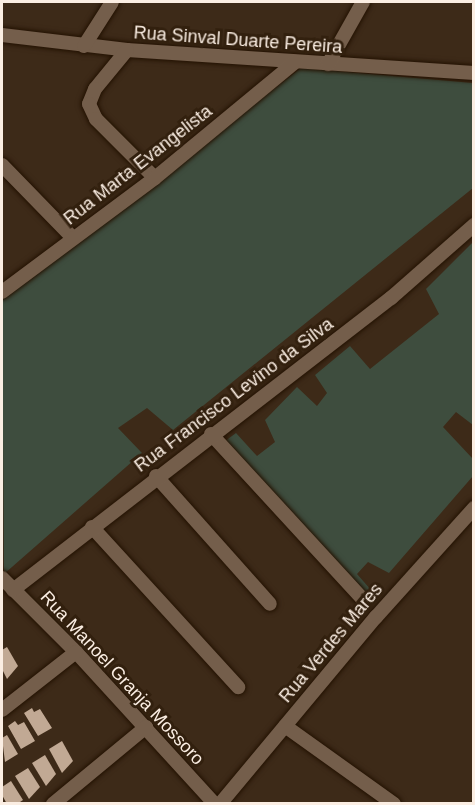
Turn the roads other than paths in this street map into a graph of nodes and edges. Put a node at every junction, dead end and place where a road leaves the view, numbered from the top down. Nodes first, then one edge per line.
1 (112, 2) edge
2 (363, 2) edge
3 (2, 35) edge
4 (84, 45) junction
5 (127, 50) junction
6 (295, 62) junction
7 (328, 64) junction
8 (474, 73) edge
9 (2, 165) edge
10 (154, 178) junction
11 (474, 225) edge
12 (73, 238) junction
13 (2, 292) edge
14 (211, 434) junction
15 (156, 476) junction
16 (474, 508) edge
17 (92, 527) junction
18 (2, 578) edge
19 (13, 590) junction
20 (362, 598) dead end
21 (270, 604) dead end
22 (76, 652) junction
23 (238, 687) dead end
24 (2, 710) edge
25 (285, 726) junction
26 (146, 728) junction
27 (389, 802) edge
28 (53, 804) edge
29 (218, 804) edge

1 - 4 street
2 - 7 street
3 - 4 street, Rua Sinval Duarte Pereira
4 - 5 street, Rua Sinval Duarte Pereira
5 - 6 street, Rua Sinval Duarte Pereira
5 - 10 street
6 - 7 street, Rua Sinval Duarte Pereira
6 - 10 street, Rua Marta Evangelista
7 - 8 street, Rua Sinval Duarte Pereira
9 - 12 street
10 - 12 street, Rua Marta Evangelista
11 - 14 street, Rua Francisco Levino da Silva
12 - 13 street, Rua Marta Evangelista
14 - 15 street, Rua Francisco Levino da Silva
14 - 20 street
15 - 17 street, Rua Francisco Levino da Silva
15 - 21 street
16 - 25 street, Rua Verdes Mares
17 - 19 street, Rua Francisco Levino da Silva
17 - 23 street
18 - 19 street, Rua Manoel Granja Mossoro
19 - 22 street, Rua Manoel Granja Mossoro
22 - 24 street
22 - 26 street, Rua Manoel Granja Mossoro
25 - 27 street
25 - 29 street, Rua Verdes Mares
26 - 28 street
26 - 29 street, Rua Manoel Granja Mossoro

